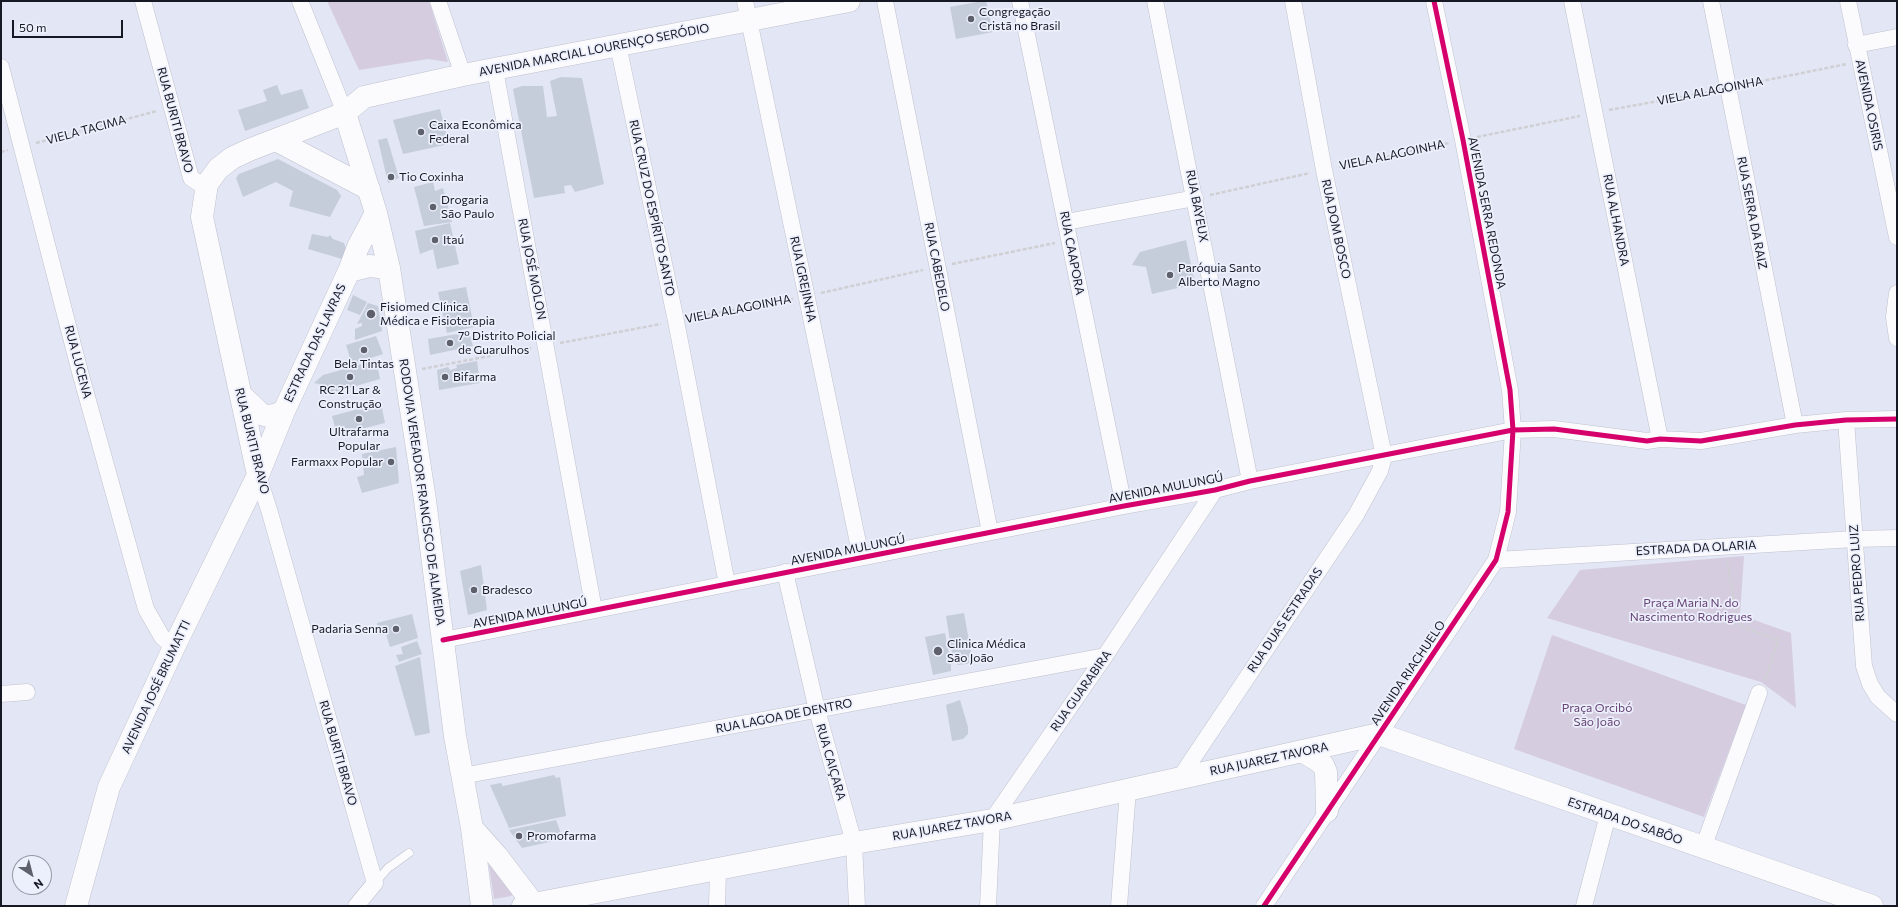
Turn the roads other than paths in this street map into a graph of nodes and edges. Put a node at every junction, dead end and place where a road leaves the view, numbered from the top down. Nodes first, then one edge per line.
1 (143, 1) edge
2 (300, 1) edge
3 (438, 1) edge
4 (849, 1) edge
5 (885, 1) edge
6 (1020, 1) edge
7 (1155, 1) edge
8 (1293, 1) edge
9 (1434, 1) edge
10 (1572, 1) edge
11 (1710, 1) edge
12 (1848, 1) edge
13 (747, 11) edge
14 (1897, 37) edge
15 (618, 45) junction
16 (1856, 45) junction
17 (1, 67) edge
18 (494, 70) junction
19 (463, 75) junction
20 (345, 113) junction
21 (276, 140) junction
22 (1897, 187) edge
23 (206, 188) junction
24 (369, 189) junction
25 (1196, 198) junction
26 (1892, 209) junction
27 (376, 213) junction
28 (1066, 222) junction
29 (1897, 237) edge
30 (390, 268) junction
31 (349, 271) junction
32 (1897, 293) edge
33 (1897, 338) edge
34 (241, 395) junction
35 (284, 410) junction
36 (1897, 419) edge
37 (1846, 420) junction
38 (1795, 425) junction
39 (1513, 430) junction
40 (1660, 439) junction
41 (1384, 456) junction
42 (258, 475) junction
43 (1250, 481) junction
44 (1215, 490) junction
45 (1124, 506) junction
46 (990, 532) junction
47 (1897, 538) edge
48 (1855, 539) junction
49 (861, 558) junction
50 (1496, 560) junction
51 (785, 572) junction
52 (727, 584) junction
53 (594, 610) junction
54 (443, 640) junction
55 (174, 647) junction
56 (1105, 656) junction
57 (27, 692) dead end
58 (1760, 693) road end
59 (1, 694) edge
60 (817, 710) junction
61 (1897, 714) edge
62 (1379, 734) junction
63 (1302, 751) junction
64 (462, 776) junction
65 (1179, 779) junction
66 (1128, 790) junction
67 (1328, 811) junction
68 (1608, 815) junction
69 (992, 820) junction
70 (472, 828) junction
71 (854, 843) junction
72 (1703, 848) junction
73 (409, 854) dead end
74 (718, 870) junction
75 (375, 884) junction
76 (531, 905) edge
77 (76, 906) edge
78 (356, 906) edge
79 (482, 906) edge
80 (717, 906) edge
81 (857, 906) edge
82 (988, 906) edge
83 (1119, 906) edge
84 (1264, 906) edge
85 (1584, 906) edge
86 (1872, 906) edge

1 - 23 street, RUA BURITI BRAVO
2 - 20 street
3 - 19 street
4 - 13 main road, AVENIDA MARCIAL LOURENÇO SERÓDIO
5 - 46 street, RUA CABEDELO
6 - 28 street, RUA CAAPORA
7 - 25 street, RUA BAYEUX
8 - 41 street, RUA DOM BOSCO
9 - 39 street, AVENIDA SERRA REDONDA
10 - 40 street, RUA ALHANDRA
11 - 38 street, RUA SERRA DA RAIZ
12 - 16 street, AVENIDA OSIRIS
13 - 15 main road, AVENIDA MARCIAL LOURENÇO SERÓDIO
13 - 49 street, RUA IGREJINHA
14 - 16 street
15 - 18 main road, AVENIDA MARCIAL LOURENÇO SERÓDIO
15 - 52 street, RUA CRUZ DO ESPÍRITO SANTO
16 - 26 street, AVENIDA OSIRIS
17 - 55 street, RUA LUCENA
18 - 19 main road, AVENIDA MARCIAL LOURENÇO SERÓDIO
18 - 53 street, RUA JOSÉ MOLON
19 - 20 main road, AVENIDA MARCIAL LOURENÇO SERÓDIO
20 - 21 main road, AVENIDA MARCIAL LOURENÇO SERÓDIO
20 - 24 main road
21 - 23 main road, AVENIDA MARCIAL LOURENÇO SERÓDIO
21 - 24 main road
22 - 26 street, AVENIDA OSIRIS
23 - 34 main road, RUA BURITI BRAVO
24 - 27 main road
25 - 28 street
25 - 43 street, RUA BAYEUX
26 - 29 street, AVENIDA OSIRIS
27 - 30 main road, RODOVIA VEREADOR FRANCISCO DE ALMEIDA
27 - 31 main road, ESTRADA DAS LAVRAS
28 - 45 street, RUA CAAPORA
30 - 31 main road
30 - 54 main road, RODOVIA VEREADOR FRANCISCO DE ALMEIDA
31 - 35 main road, ESTRADA DAS LAVRAS
32 - 33 street
34 - 35 main road
34 - 42 main road, RUA BURITI BRAVO
35 - 42 main road, ESTRADA DAS LAVRAS
36 - 37 street, AVENIDA MULUNGÚ
37 - 38 street, AVENIDA MULUNGÚ
37 - 48 street, RUA PEDRO LUIZ
38 - 40 street, AVENIDA MULUNGÚ
39 - 40 street, AVENIDA MULUNGÚ
39 - 41 street, AVENIDA MULUNGÚ
39 - 50 street, AVENIDA RIACHUELO
41 - 43 street, AVENIDA MULUNGÚ
41 - 65 street, RUA DUAS ESTRADAS
42 - 55 main road, AVENIDA JOSÉ BRUMATTI
42 - 75 street, RUA BURITI BRAVO
43 - 44 street, AVENIDA MULUNGÚ
44 - 45 street, AVENIDA MULUNGÚ
44 - 56 street, RUA GUARABIRA
45 - 46 street, AVENIDA MULUNGÚ
46 - 49 street, AVENIDA MULUNGÚ
47 - 48 street, ESTRADA DA OLARIA
48 - 50 street, ESTRADA DA OLARIA
48 - 61 street, RUA PEDRO LUIZ
49 - 51 street, AVENIDA MULUNGÚ
50 - 62 street, AVENIDA RIACHUELO
51 - 52 street, AVENIDA MULUNGÚ
51 - 60 street, RUA CAIÇARA
52 - 53 street, AVENIDA MULUNGÚ
53 - 54 street, AVENIDA MULUNGÚ
54 - 64 main road, RODOVIA VEREADOR FRANCISCO DE ALMEIDA
55 - 77 main road, AVENIDA JOSÉ BRUMATTI
56 - 60 street, RUA LAGOA DE DENTRO
56 - 69 street, RUA GUARABIRA
57 - 59 street
58 - 72 street
60 - 64 street, RUA LAGOA DE DENTRO
60 - 71 street, RUA CAIÇARA
62 - 63 main road, RUA JUAREZ TAVORA
62 - 67 street, AVENIDA RIACHUELO
62 - 68 main road, ESTRADA DO SABÔO
63 - 65 main road, RUA JUAREZ TAVORA
63 - 67 main road
64 - 70 main road, RODOVIA VEREADOR FRANCISCO DE ALMEIDA
65 - 66 main road, RUA JUAREZ TAVORA
66 - 69 main road, RUA JUAREZ TAVORA
66 - 83 street
67 - 84 street, AVENIDA RIACHUELO
68 - 72 main road, ESTRADA DO SABÔO
68 - 85 street
69 - 71 main road, RUA JUAREZ TAVORA
69 - 82 street
70 - 76 main road
70 - 79 main road, RODOVIA VEREADOR FRANCISCO DE ALMEIDA
71 - 74 main road, RUA JUAREZ TAVORA
71 - 81 street, RUA CAIÇARA
72 - 86 main road, ESTRADA DO SABÔO
73 - 75 lane
74 - 76 main road, RUA JUAREZ TAVORA
74 - 80 street
75 - 78 street

